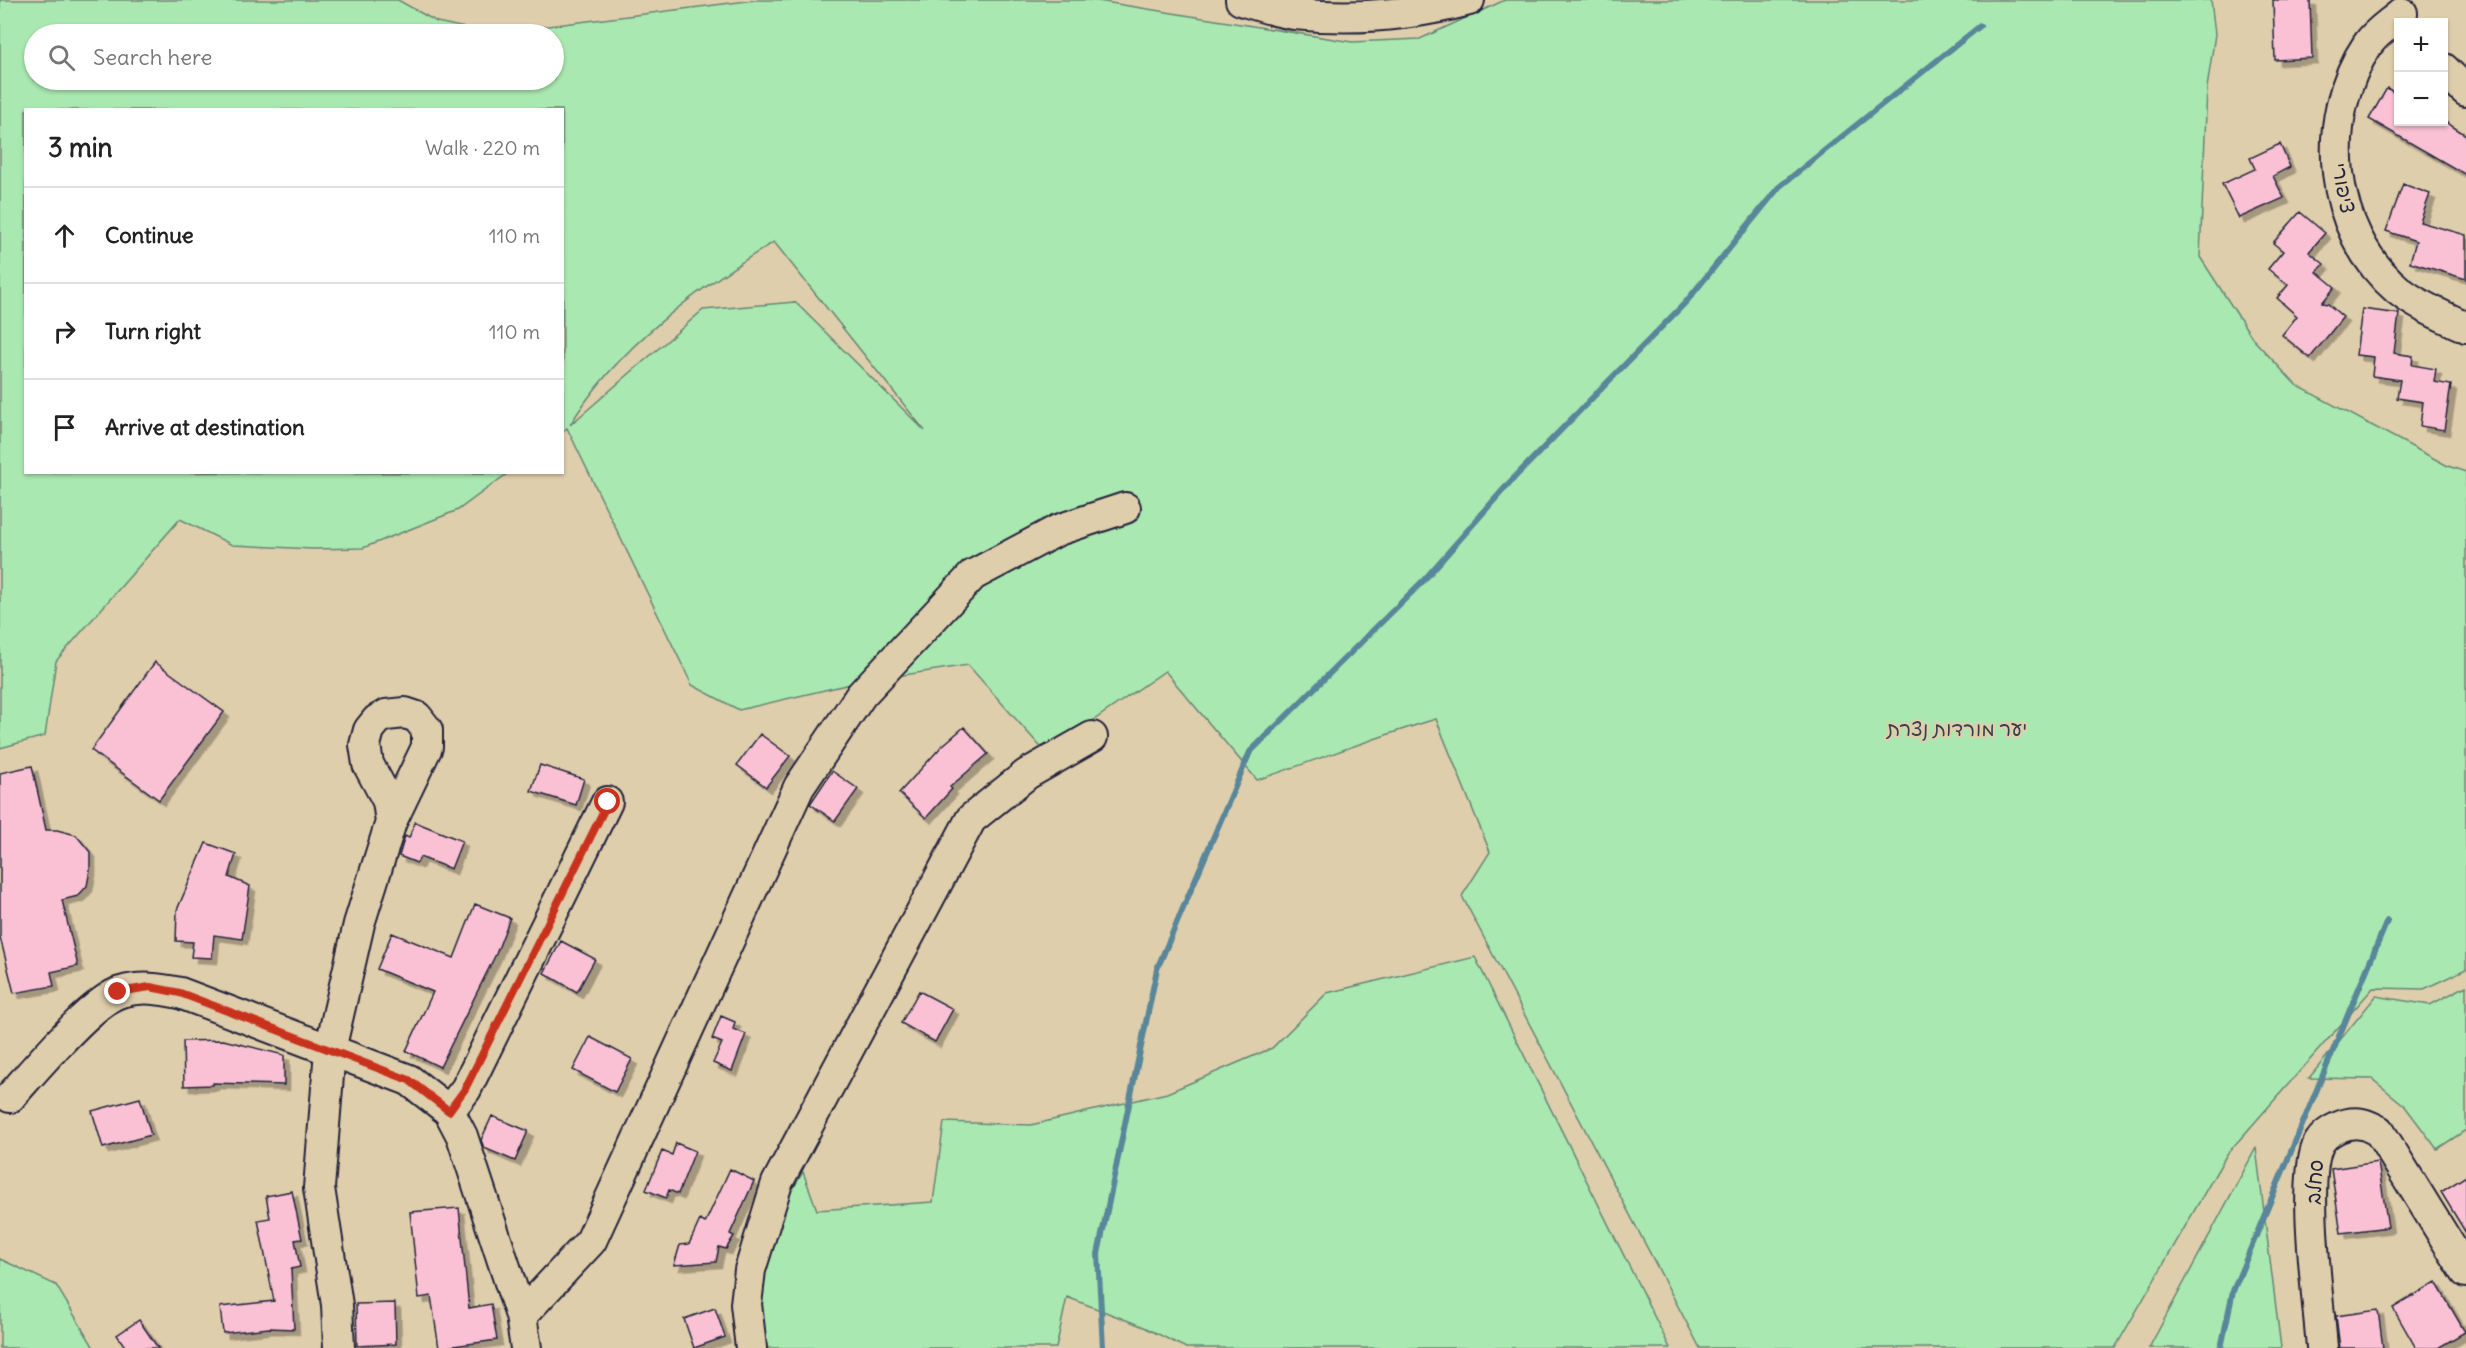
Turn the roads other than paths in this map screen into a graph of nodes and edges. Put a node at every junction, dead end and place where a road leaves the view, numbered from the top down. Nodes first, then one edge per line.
1 (1241, 0) edge
2 (1469, 0) edge
3 (2401, 12) edge
4 (2447, 72) edge
5 (2466, 91) edge
6 (2466, 327) edge
7 (1125, 508) dead end
8 (1092, 737) dead end
9 (608, 802) dead end
10 (391, 822) dead end
11 (330, 1050) junction
12 (10, 1097) dead end
13 (449, 1111) junction
14 (2466, 1272) edge
15 (521, 1316) junction
16 (339, 1348) edge
17 (526, 1348) edge
18 (751, 1348) edge
19 (2322, 1348) edge

1 - 2 street
3 - 6 street, ציפורי
4 - 5 street
7 - 15 street
8 - 18 street
9 - 13 street
10 - 11 street
11 - 12 street
11 - 13 street
11 - 16 street
13 - 15 street
14 - 19 street, סחלב
15 - 17 street

